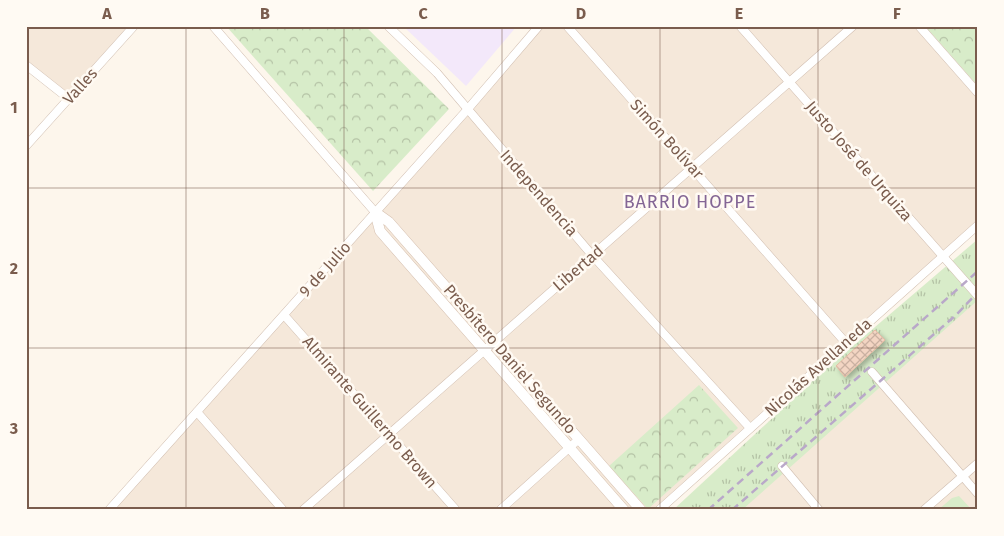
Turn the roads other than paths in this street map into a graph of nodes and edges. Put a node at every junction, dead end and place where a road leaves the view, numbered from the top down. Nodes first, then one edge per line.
1 (134, 26) edge
2 (213, 26) edge
3 (388, 26) edge
4 (539, 26) edge
5 (566, 26) edge
6 (740, 26) edge
7 (853, 26) edge
8 (919, 26) edge
9 (26, 65) edge
10 (789, 82) junction
11 (978, 93) edge
12 (69, 99) junction
13 (467, 110) junction
14 (26, 146) edge
15 (693, 168) junction
16 (375, 212) junction
17 (978, 225) edge
18 (592, 255) junction
19 (943, 256) junction
20 (978, 296) edge
21 (284, 314) junction
22 (494, 342) junction
23 (846, 342) junction
24 (485, 350) junction
25 (872, 372) dead end
26 (197, 412) junction
27 (750, 428) junction
28 (389, 434) junction
29 (579, 439) junction
30 (570, 447) junction
31 (978, 463) edge
32 (782, 466) dead end
33 (963, 476) junction
34 (978, 494) edge
35 (109, 510) edge
36 (283, 510) edge
37 (303, 510) edge
38 (456, 510) edge
39 (500, 510) edge
40 (624, 510) edge
41 (641, 510) edge
42 (659, 510) edge
43 (819, 510) edge
44 (924, 510) edge

1 - 12 street, Valles
2 - 16 street, Presbítero Daniel Segundo
3 - 13 street, Independencia
4 - 13 street, 9 de Julio
5 - 15 street, Simón Bolívar
6 - 10 street, Justo José de Urquiza
7 - 10 street, Libertad
8 - 11 street
9 - 12 street
10 - 15 street, Libertad
10 - 19 street, Justo José de Urquiza
12 - 14 street, Valles
13 - 16 street, 9 de Julio
13 - 18 street, Independencia
15 - 18 street, Libertad
15 - 23 street, Simón Bolívar
16 - 21 street, 9 de Julio
16 - 22 main road, Presbítero Daniel Segundo
16 - 24 main road, Presbítero Daniel Segundo
17 - 19 street, Nicolás Avellaneda
18 - 22 street, Libertad
18 - 27 street, Independencia
19 - 20 street, Justo José de Urquiza
19 - 23 street, Nicolás Avellaneda
21 - 26 street, 9 de Julio
21 - 28 street, Almirante Guillermo Brown
22 - 24 street, Libertad
22 - 29 main road, Presbítero Daniel Segundo
23 - 27 street, Nicolás Avellaneda
24 - 28 street, Libertad
24 - 30 main road, Presbítero Daniel Segundo
25 - 33 street
26 - 35 street, 9 de Julio
26 - 36 street
27 - 42 street, Nicolás Avellaneda
28 - 37 street, Libertad
28 - 38 street, Almirante Guillermo Brown
29 - 30 street
29 - 41 main road, Presbítero Daniel Segundo
30 - 39 street
30 - 40 main road, Presbítero Daniel Segundo
31 - 33 street
32 - 43 street
33 - 34 street
33 - 44 street

